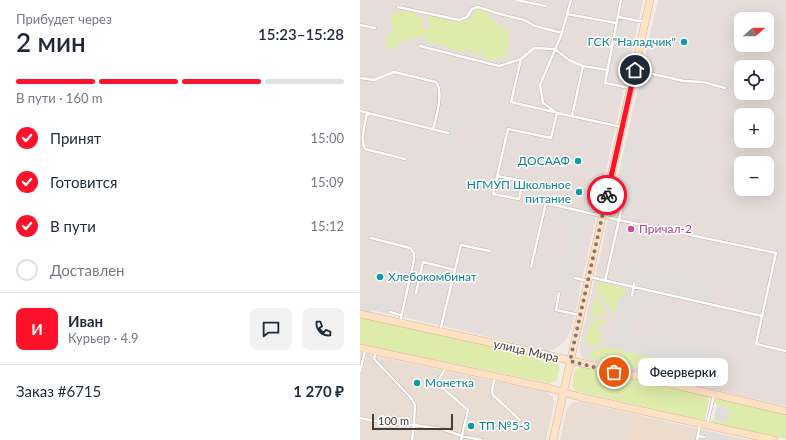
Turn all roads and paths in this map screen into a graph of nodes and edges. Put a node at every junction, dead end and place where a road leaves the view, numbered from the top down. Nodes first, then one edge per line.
1 (516, 0) edge
2 (571, 0) edge
3 (621, 0) edge
4 (650, 0) edge
5 (546, 6) dead end
6 (398, 8) dead end
7 (567, 14) junction
8 (618, 17) junction
9 (645, 22) junction
10 (616, 23) junction
11 (360, 25) edge
12 (375, 28) dead end
13 (562, 33) junction
14 (420, 46) dead end
15 (555, 49) junction
16 (521, 59) junction
17 (583, 66) junction
18 (608, 70) junction
19 (635, 70) junction
20 (360, 78) edge
21 (631, 88) junction
22 (725, 88) dead end
23 (360, 112) edge
24 (367, 113) junction
25 (557, 113) junction
26 (572, 116) junction
27 (622, 128) junction
28 (433, 130) junction
29 (448, 133) dead end
30 (405, 159) dead end
31 (497, 176) junction
32 (622, 206) dead end
33 (603, 216) junction
34 (619, 220) junction
35 (371, 238) dead end
36 (490, 251) dead end
37 (531, 267) dead end
38 (454, 270) junction
39 (575, 278) dead end
40 (589, 279) junction
41 (606, 281) junction
42 (634, 284) dead end
43 (634, 288) junction
44 (416, 293) dead end
45 (559, 293) dead end
46 (632, 296) dead end
47 (390, 312) dead end
48 (360, 314) edge
49 (402, 315) junction
50 (581, 315) junction
51 (762, 316) junction
52 (400, 323) junction
53 (440, 332) junction
54 (363, 348) edge
55 (376, 351) junction
56 (786, 351) edge
57 (570, 361) junction
58 (693, 364) dead end
59 (446, 366) junction
60 (360, 372) edge
61 (495, 376) junction
62 (687, 388) junction
63 (563, 392) junction
64 (714, 394) junction
65 (786, 411) edge
66 (360, 418) edge
67 (520, 420) dead end
68 (704, 424) junction
69 (414, 425) junction
70 (462, 436) junction
71 (698, 436) junction
72 (704, 437) dead end
73 (412, 440) edge
74 (461, 440) edge
75 (481, 440) edge
76 (553, 440) edge
77 (697, 440) edge
78 (774, 440) edge

1 - 5 lane
2 - 7 lane
3 - 8 lane
4 - 9 main road
6 - 13 lane
7 - 10 lane
7 - 13 lane
8 - 9 lane
8 - 10 lane
9 - 19 main road
10 - 18 lane
11 - 12 lane
13 - 15 lane
14 - 16 lane
15 - 16 lane
15 - 17 lane
15 - 25 lane
16 - 25 lane
17 - 18 lane
17 - 26 lane
18 - 21 lane
19 - 21 main road
19 - 22 lane
20 - 28 lane
21 - 27 main road
23 - 24 lane
24 - 28 lane
24 - 30 lane
25 - 26 lane
25 - 31 lane
26 - 27 lane
27 - 33 main road
28 - 29 lane
31 - 31 lane
32 - 34 lane
33 - 34 lane
33 - 37 lane
33 - 40 main road
34 - 41 lane
34 - 51 lane
35 - 49 lane
36 - 38 lane
38 - 44 lane
38 - 53 lane
39 - 40 lane
40 - 41 lane
40 - 50 main road
41 - 43 lane
42 - 43 lane
43 - 46 lane
43 - 51 lane
45 - 50 lane
47 - 49 lane
48 - 52 main road, улица Мира
49 - 52 lane
50 - 57 main road
51 - 56 lane
52 - 53 main road, улица Мира
53 - 57 main road, улица Мира
54 - 55 main road
54 - 60 lane
55 - 59 main road
55 - 69 lane
57 - 62 main road, улица Мира
57 - 63 main road
58 - 62 lane
59 - 61 main road
59 - 70 lane
61 - 63 main road
61 - 67 lane
62 - 64 main road, улица Мира
63 - 68 main road
63 - 76 main road
64 - 65 main road, улица Мира
64 - 68 lane
66 - 69 lane
68 - 71 lane
68 - 78 main road
69 - 70 lane
69 - 73 lane
70 - 74 lane
70 - 75 lane
71 - 72 lane
71 - 77 lane

